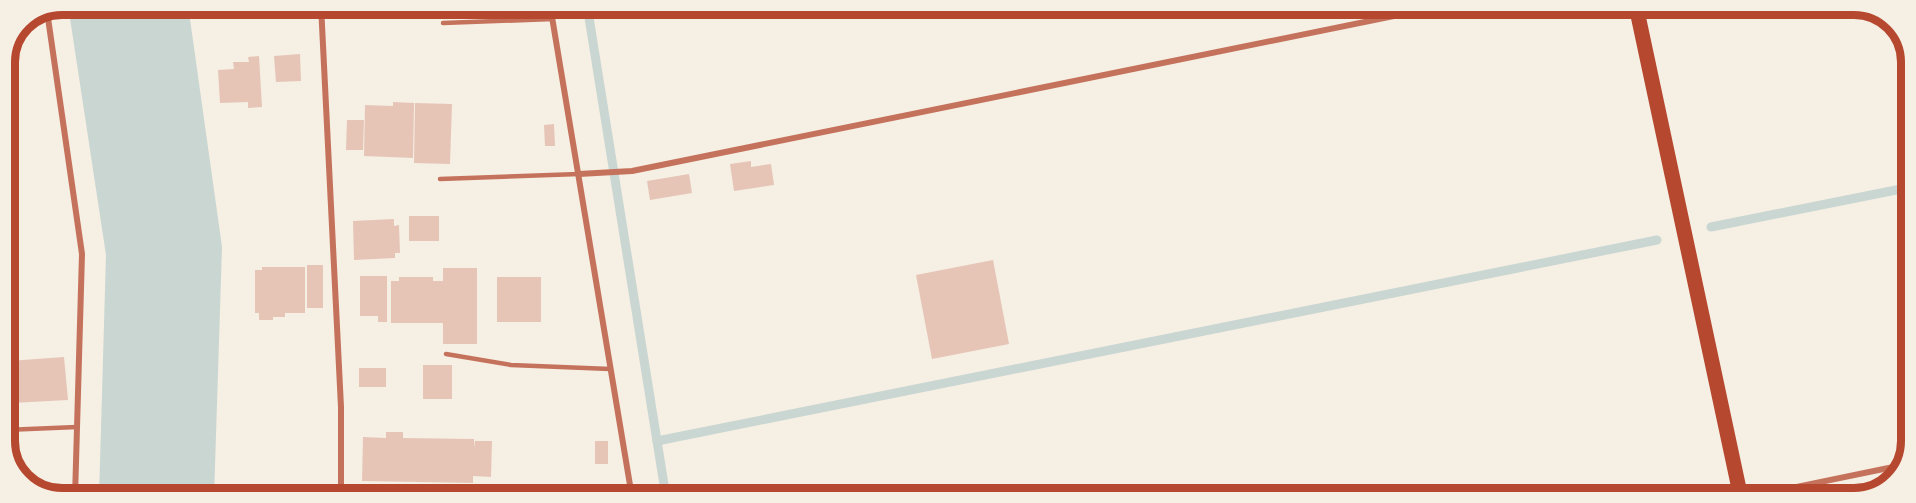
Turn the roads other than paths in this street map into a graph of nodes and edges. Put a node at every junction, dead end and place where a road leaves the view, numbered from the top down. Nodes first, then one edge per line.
1 (321, 15) edge
2 (552, 15) edge
3 (1399, 15) edge
4 (1638, 15) edge
5 (48, 18) edge
6 (553, 19) junction
7 (443, 24) dead end
8 (579, 174) junction
9 (440, 178) dead end
10 (446, 354) dead end
11 (610, 369) junction
12 (77, 427) junction
13 (15, 430) edge
14 (1893, 467) edge
15 (75, 488) edge
16 (341, 488) edge
17 (630, 488) edge
18 (1740, 488) edge
19 (1791, 488) edge

1 - 16 street
2 - 6 street
3 - 8 street
4 - 18 main road
5 - 12 street
6 - 7 lane
6 - 8 street
8 - 9 lane
8 - 11 street
10 - 11 lane
11 - 17 street
12 - 13 lane
12 - 15 street
14 - 19 street

